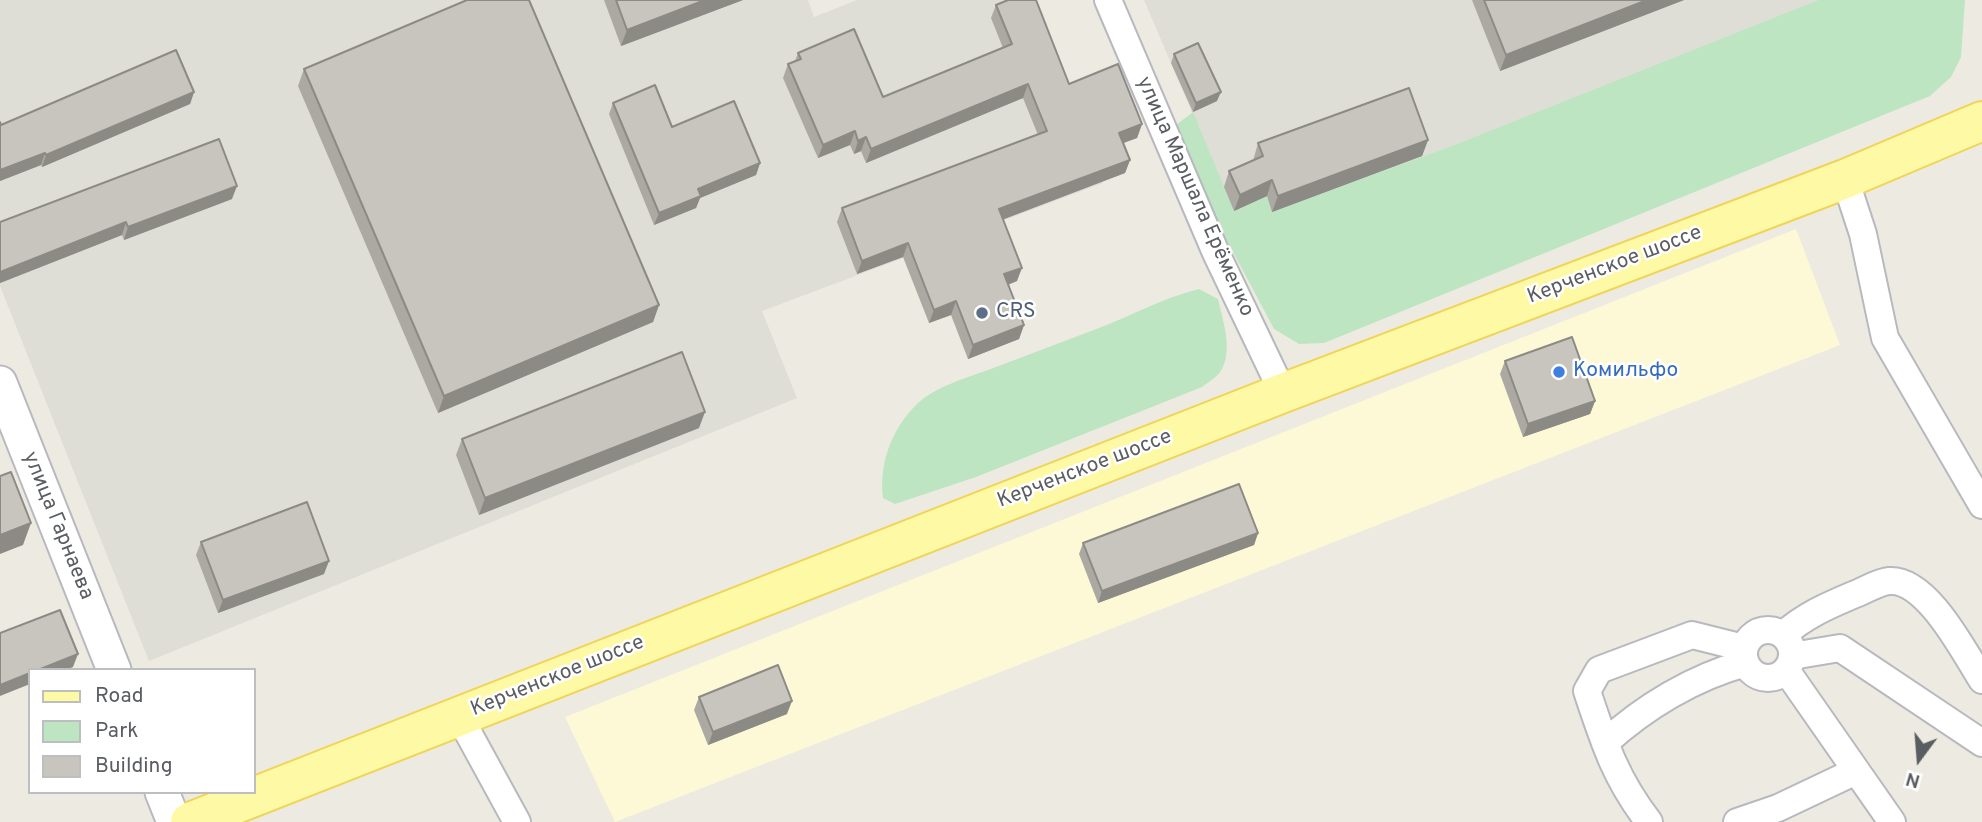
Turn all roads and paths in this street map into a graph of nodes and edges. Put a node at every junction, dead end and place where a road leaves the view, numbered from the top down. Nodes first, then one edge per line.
1 (1108, 0) edge
2 (1982, 121) edge
3 (1845, 178) junction
4 (0, 383) edge
5 (1283, 393) junction
6 (1982, 505) edge
7 (1787, 654) junction
8 (1745, 655) junction
9 (113, 668) edge
10 (1982, 680) edge
11 (459, 716) junction
12 (1605, 743) junction
13 (1982, 743) edge
14 (1856, 771) junction
15 (163, 794) edge
16 (174, 822) edge
17 (190, 822) edge
18 (517, 822) edge
19 (1649, 822) edge
20 (1737, 822) edge
21 (1892, 822) edge

1 - 5 street, улица Маршала Ерёменко
2 - 3 main road, Керченское шоссе
3 - 5 main road, Керченское шоссе
3 - 6 street
4 - 9 street, улица Гарнаева
5 - 11 main road, Керченское шоссе
7 - 8 street
7 - 8 street
7 - 10 street
7 - 13 street
7 - 14 street
8 - 12 street
8 - 12 street
11 - 17 main road, Керченское шоссе
11 - 18 street
12 - 19 street
14 - 20 street
14 - 21 street
15 - 16 street

